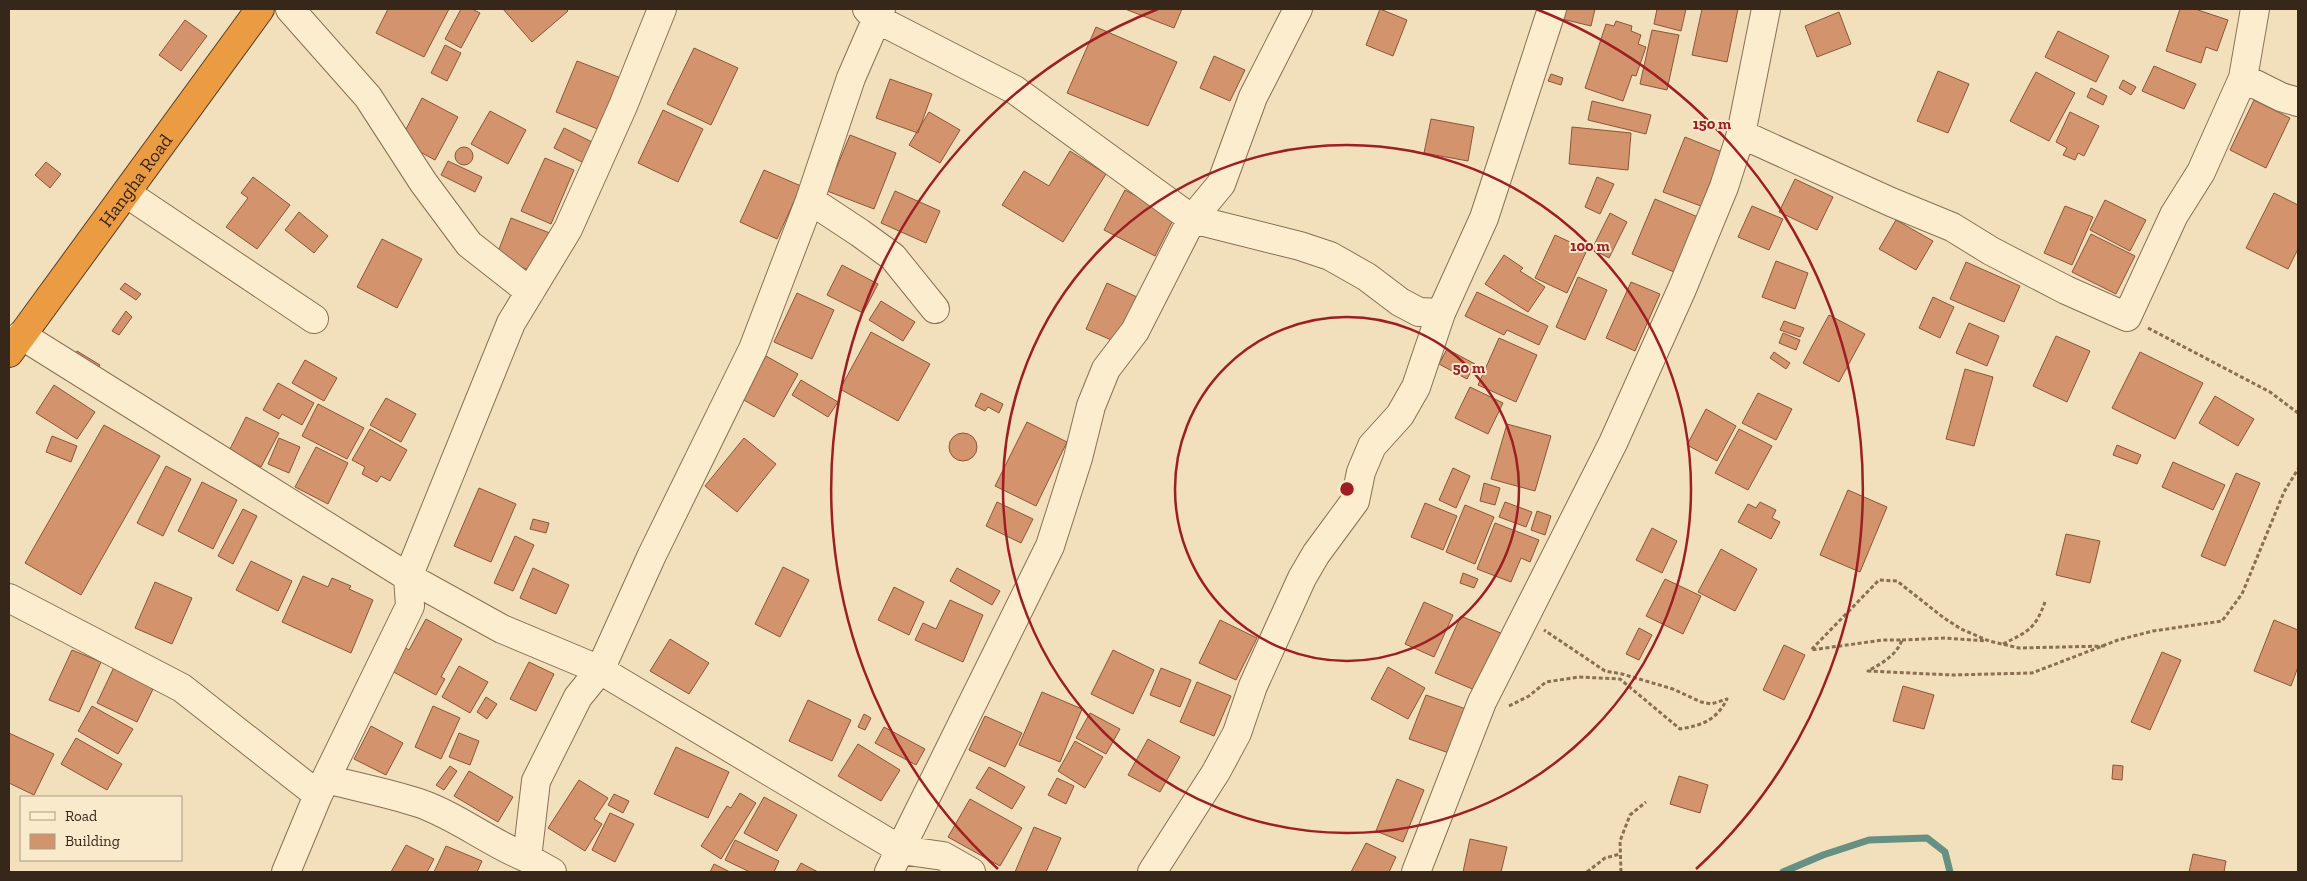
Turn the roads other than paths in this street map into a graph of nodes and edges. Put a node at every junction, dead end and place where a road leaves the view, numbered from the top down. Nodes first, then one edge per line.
1 (260, 9) edge
2 (290, 9) edge
3 (662, 9) edge
4 (1298, 9) edge
5 (1552, 9) edge
6 (1766, 9) edge
7 (2255, 9) edge
8 (874, 12) edge
9 (2243, 78) junction
10 (2298, 102) edge
11 (1741, 134) junction
12 (126, 193) junction
13 (810, 200) junction
14 (1192, 219) junction
15 (530, 292) junction
16 (935, 308) dead end
17 (1441, 313) junction
18 (314, 319) dead end
19 (15, 344) edge
20 (408, 577) junction
21 (9, 598) edge
22 (600, 670) junction
23 (322, 787) junction
24 (528, 858) junction
25 (895, 861) edge
26 (286, 872) edge
27 (552, 872) edge
28 (971, 872) edge
29 (1152, 872) edge
30 (1416, 872) edge

1 - 12 highway, Hangha Road
2 - 15 street
3 - 15 street
4 - 14 street
5 - 17 street
6 - 11 street
7 - 9 street
8 - 13 street
8 - 14 street
9 - 10 street
9 - 11 street
11 - 30 street
12 - 18 street
12 - 19 highway, Hangha Road
13 - 16 street
13 - 22 street
14 - 17 street
14 - 25 street
15 - 20 street
17 - 29 street
19 - 20 street
20 - 22 street
20 - 23 street
21 - 23 street
22 - 24 street
22 - 25 street
23 - 24 street
23 - 26 street
24 - 27 street
25 - 28 street

